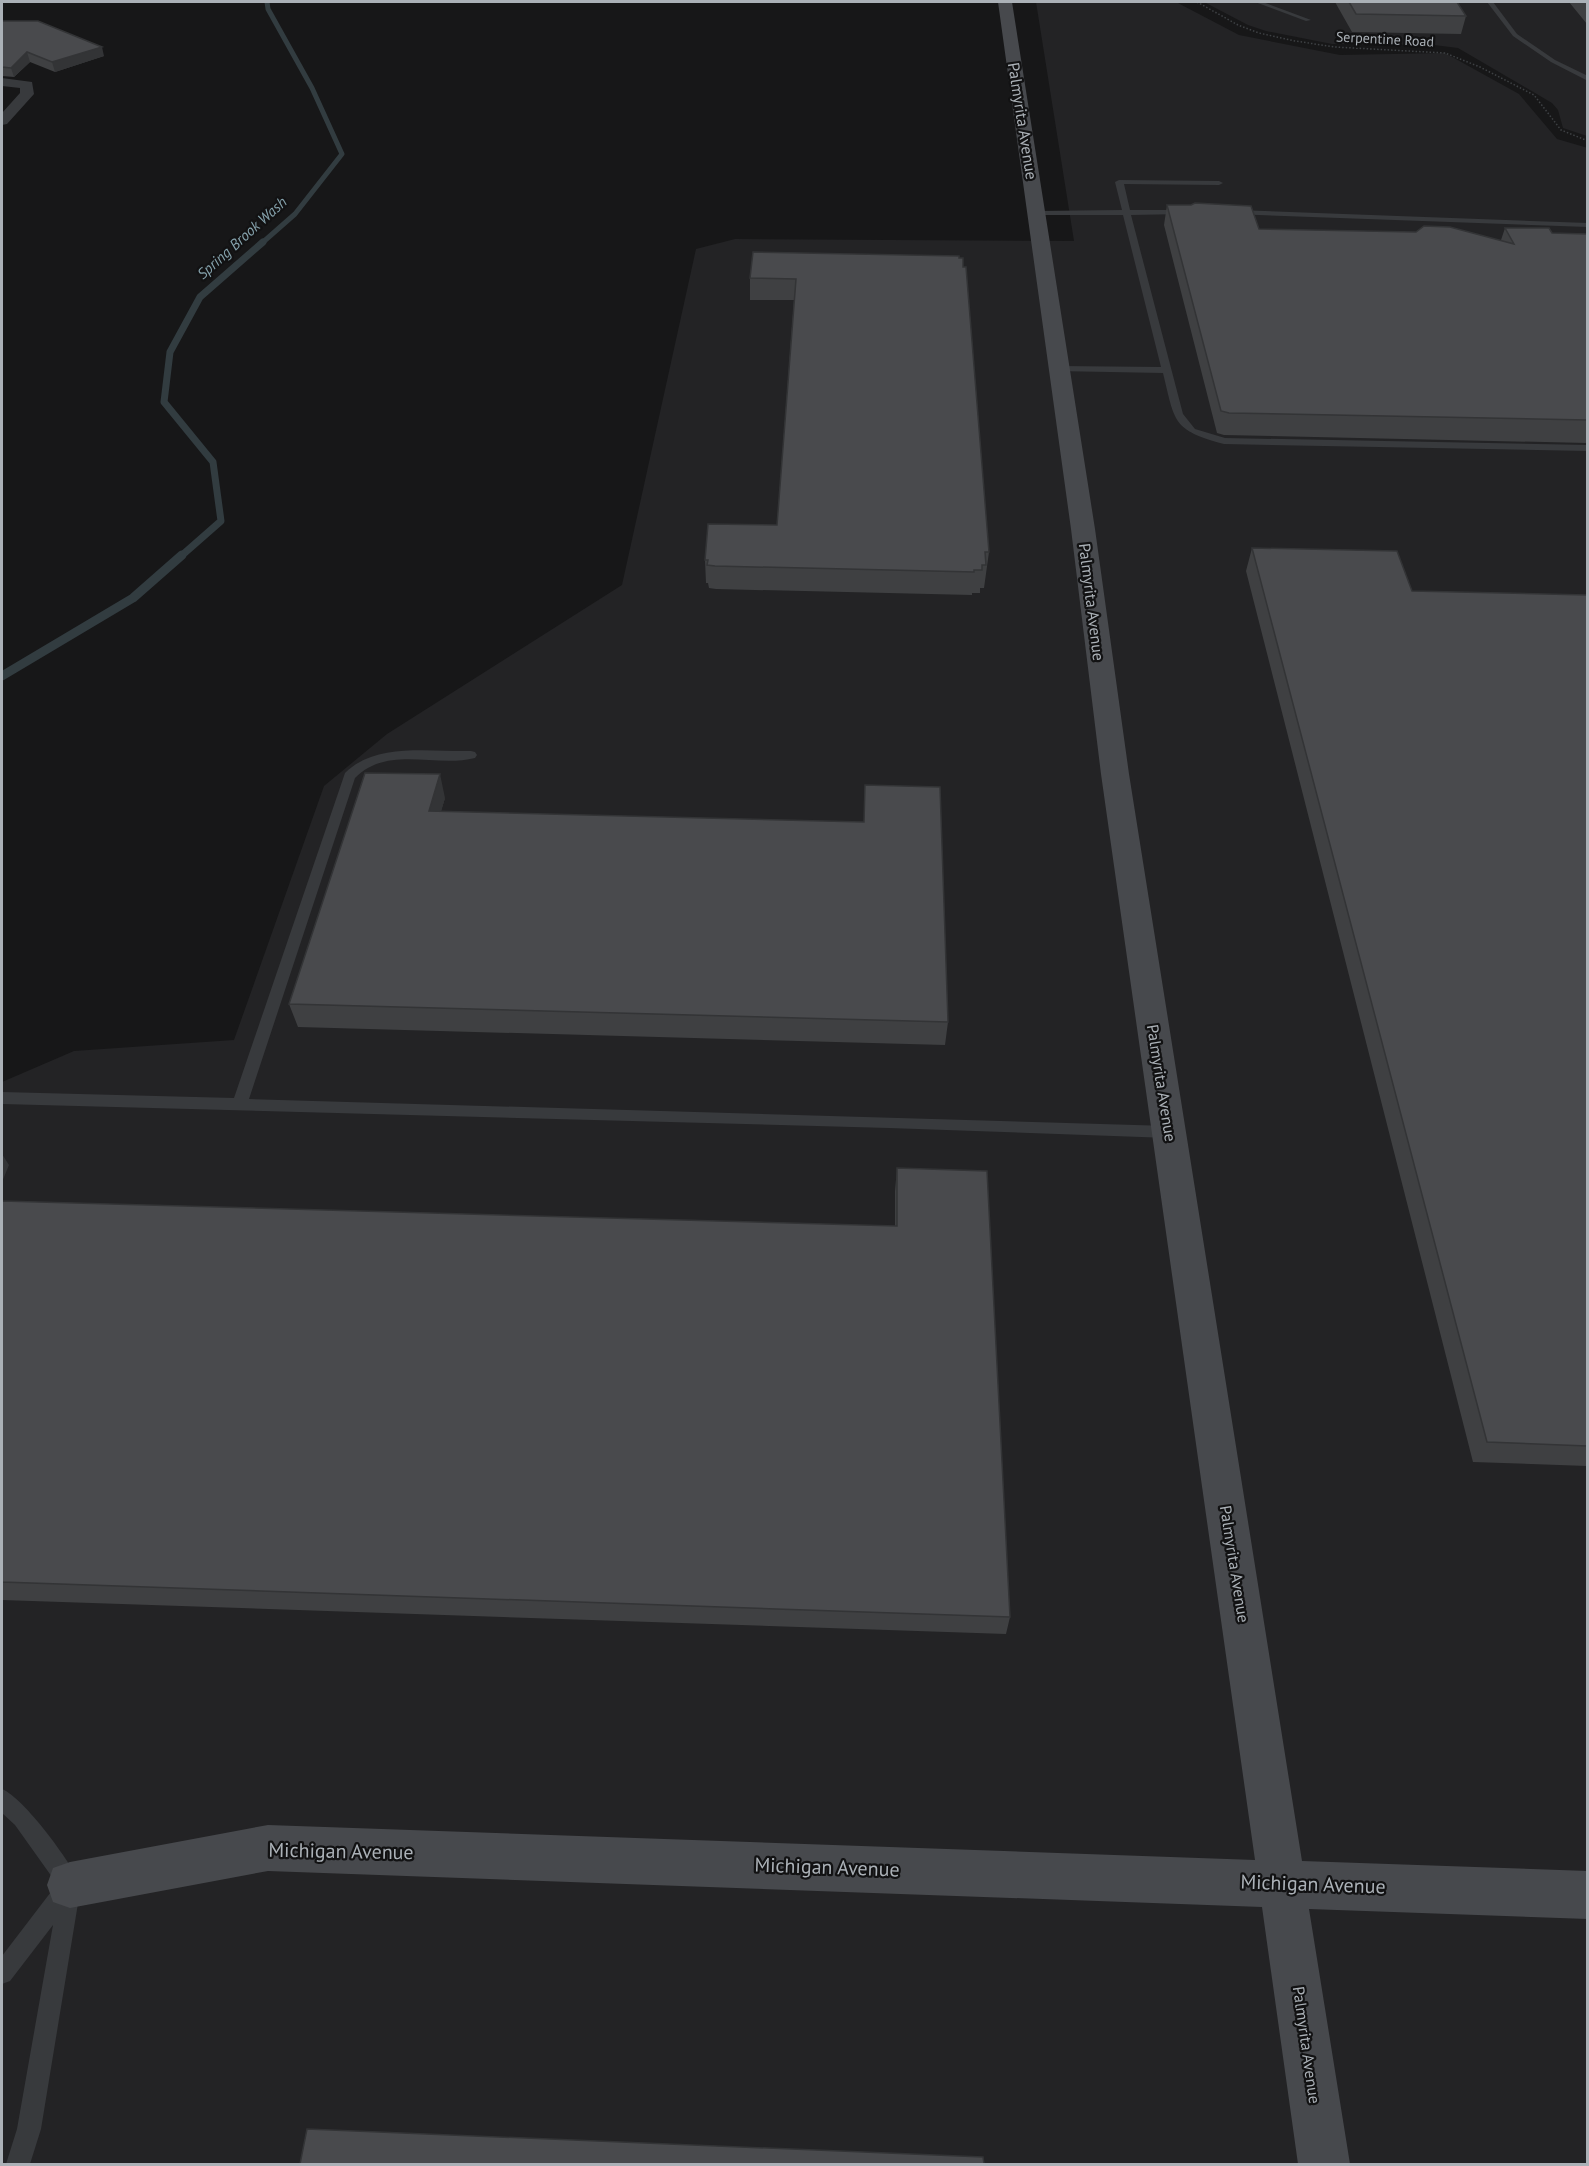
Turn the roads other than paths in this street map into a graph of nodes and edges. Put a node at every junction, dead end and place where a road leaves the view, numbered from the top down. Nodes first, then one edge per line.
1 (1005, 2) edge
2 (1258, 2) edge
3 (1491, 2) edge
4 (1308, 20) dead end
5 (1587, 79) edge
6 (2, 82) edge
7 (2, 121) edge
8 (1219, 183) dead end
9 (1126, 212) junction
10 (1193, 212) edge
11 (1226, 212) edge
12 (1037, 213) junction
13 (1587, 225) edge
14 (1059, 369) junction
15 (1166, 370) junction
16 (1587, 448) edge
17 (471, 755) dead end
18 (2, 1098) edge
19 (240, 1103) junction
20 (1169, 1132) junction
21 (2, 1799) edge
22 (1283, 1882) junction
23 (70, 1885) junction
24 (1587, 1895) edge
25 (2, 1973) edge
26 (18, 2164) edge
27 (1324, 2164) edge

1 - 12 street, Palmyrita Avenue
2 - 4 lane
3 - 5 lane
6 - 7 street
8 - 9 lane
9 - 10 lane
9 - 12 lane
9 - 15 lane
11 - 13 lane
12 - 14 street, Palmyrita Avenue
14 - 15 lane
14 - 20 street, Palmyrita Avenue
15 - 16 lane
17 - 19 lane
18 - 19 lane
19 - 20 lane
20 - 22 street, Palmyrita Avenue
21 - 23 lane
22 - 23 street, Michigan Avenue
22 - 24 street, Michigan Avenue
22 - 27 street, Palmyrita Avenue
23 - 25 lane
23 - 26 lane

